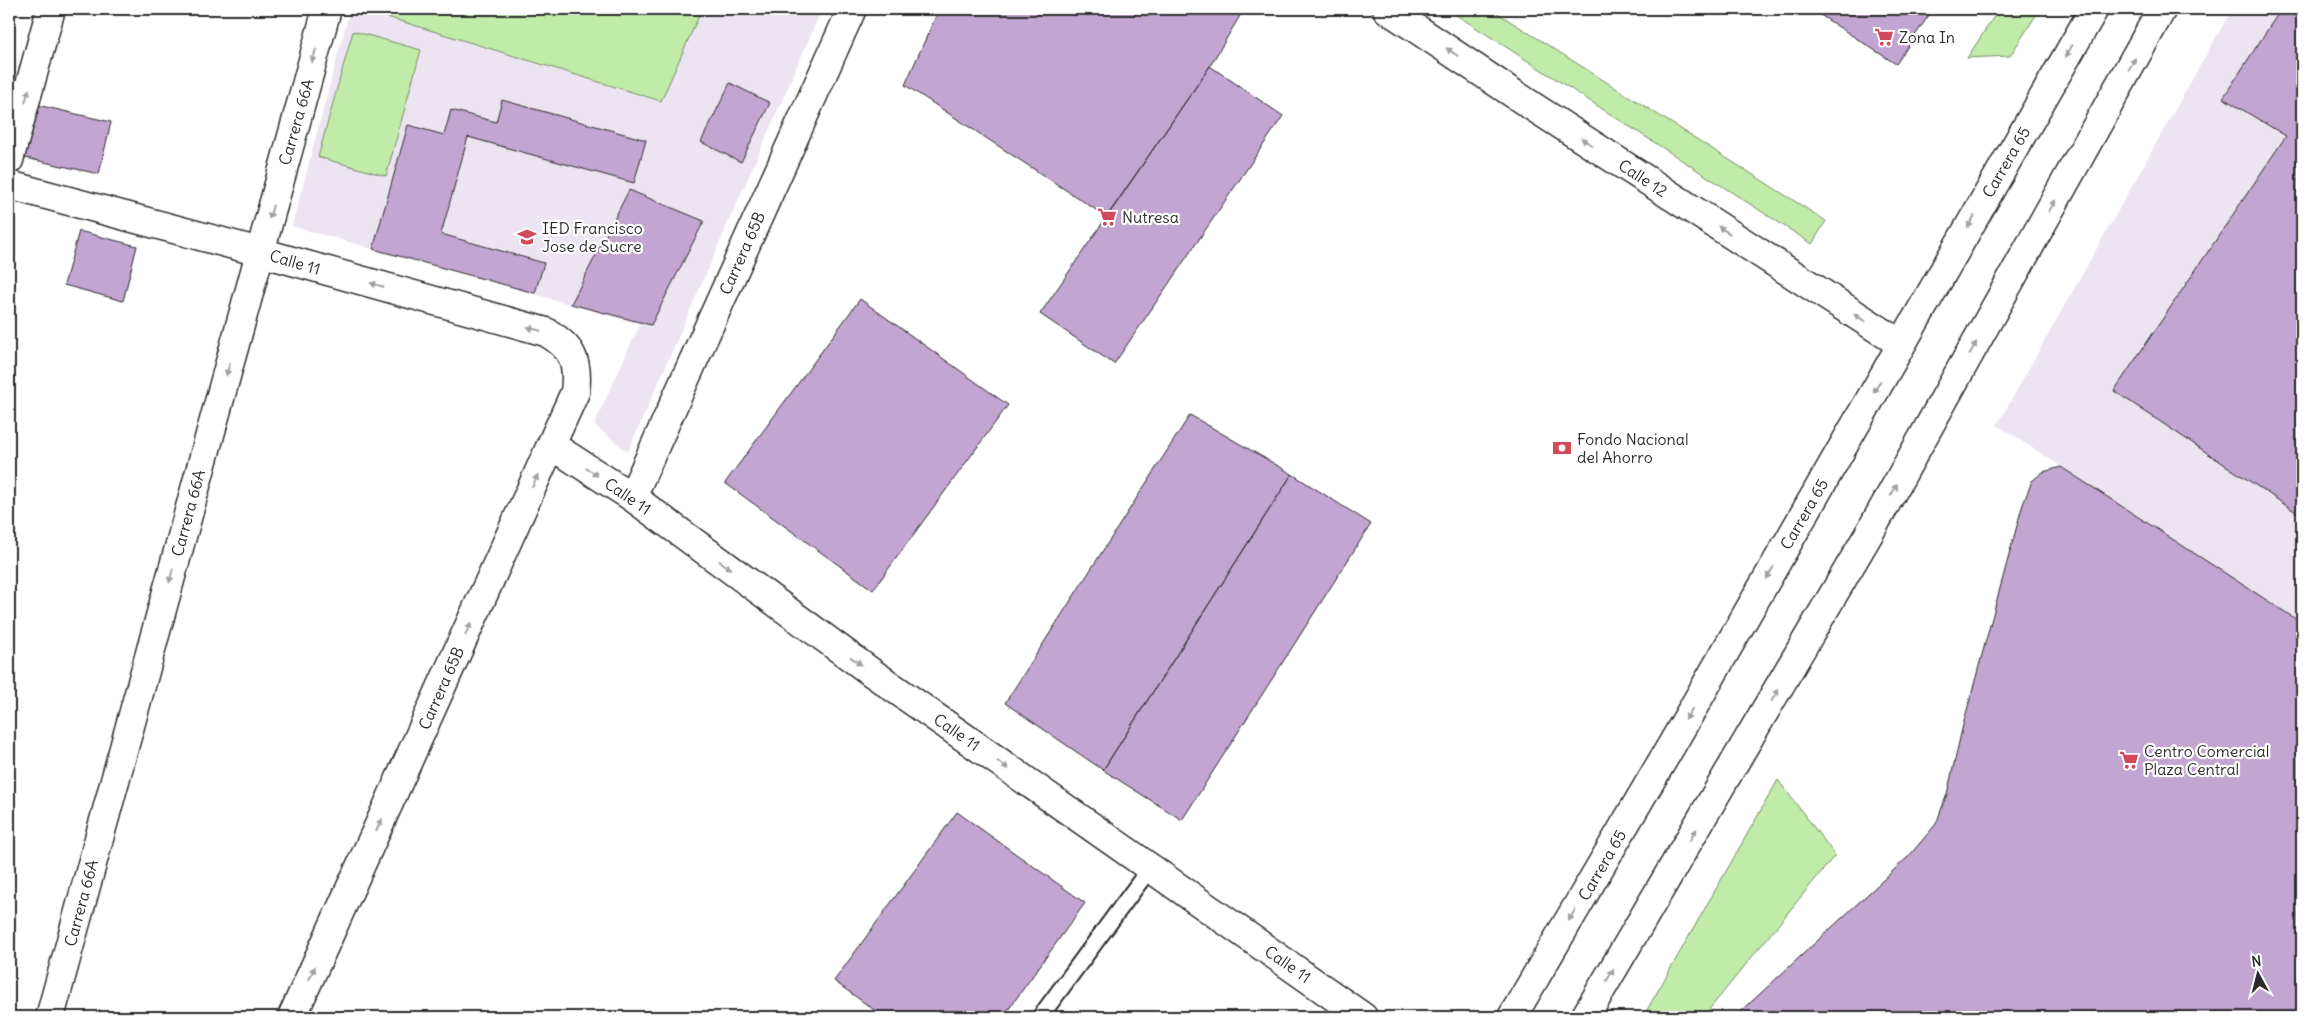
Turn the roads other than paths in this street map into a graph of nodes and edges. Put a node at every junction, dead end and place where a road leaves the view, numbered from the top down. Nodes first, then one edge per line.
1 (51, 9) edge
2 (327, 9) edge
3 (852, 9) edge
4 (1387, 9) edge
5 (2094, 9) edge
6 (2162, 9) edge
7 (9, 160) edge
8 (9, 186) edge
9 (260, 252) junction
10 (1901, 344) junction
11 (572, 356) joint
12 (551, 445) junction
13 (632, 497) junction
14 (1150, 868) junction
15 (50, 1017) edge
16 (292, 1017) edge
17 (1040, 1017) edge
18 (1364, 1017) edge
19 (1512, 1017) edge
20 (1586, 1017) edge

7 -> 1 street
2 -> 9 street, Carrera 66A
3 - 13 street, Carrera 65B
10 -> 4 street, Calle 12
5 -> 10 street, Carrera 65
20 -> 6 street
8 - 9 street, Calle 11
11 -> 9 street, Calle 11
9 -> 15 street, Carrera 66A
10 -> 19 street, Carrera 65
11 - 12 street, Carrera 65B
12 -> 13 street, Calle 11
16 -> 12 street, Carrera 65B
13 -> 14 street, Calle 11
14 - 17 lane
14 - 18 street, Calle 11

